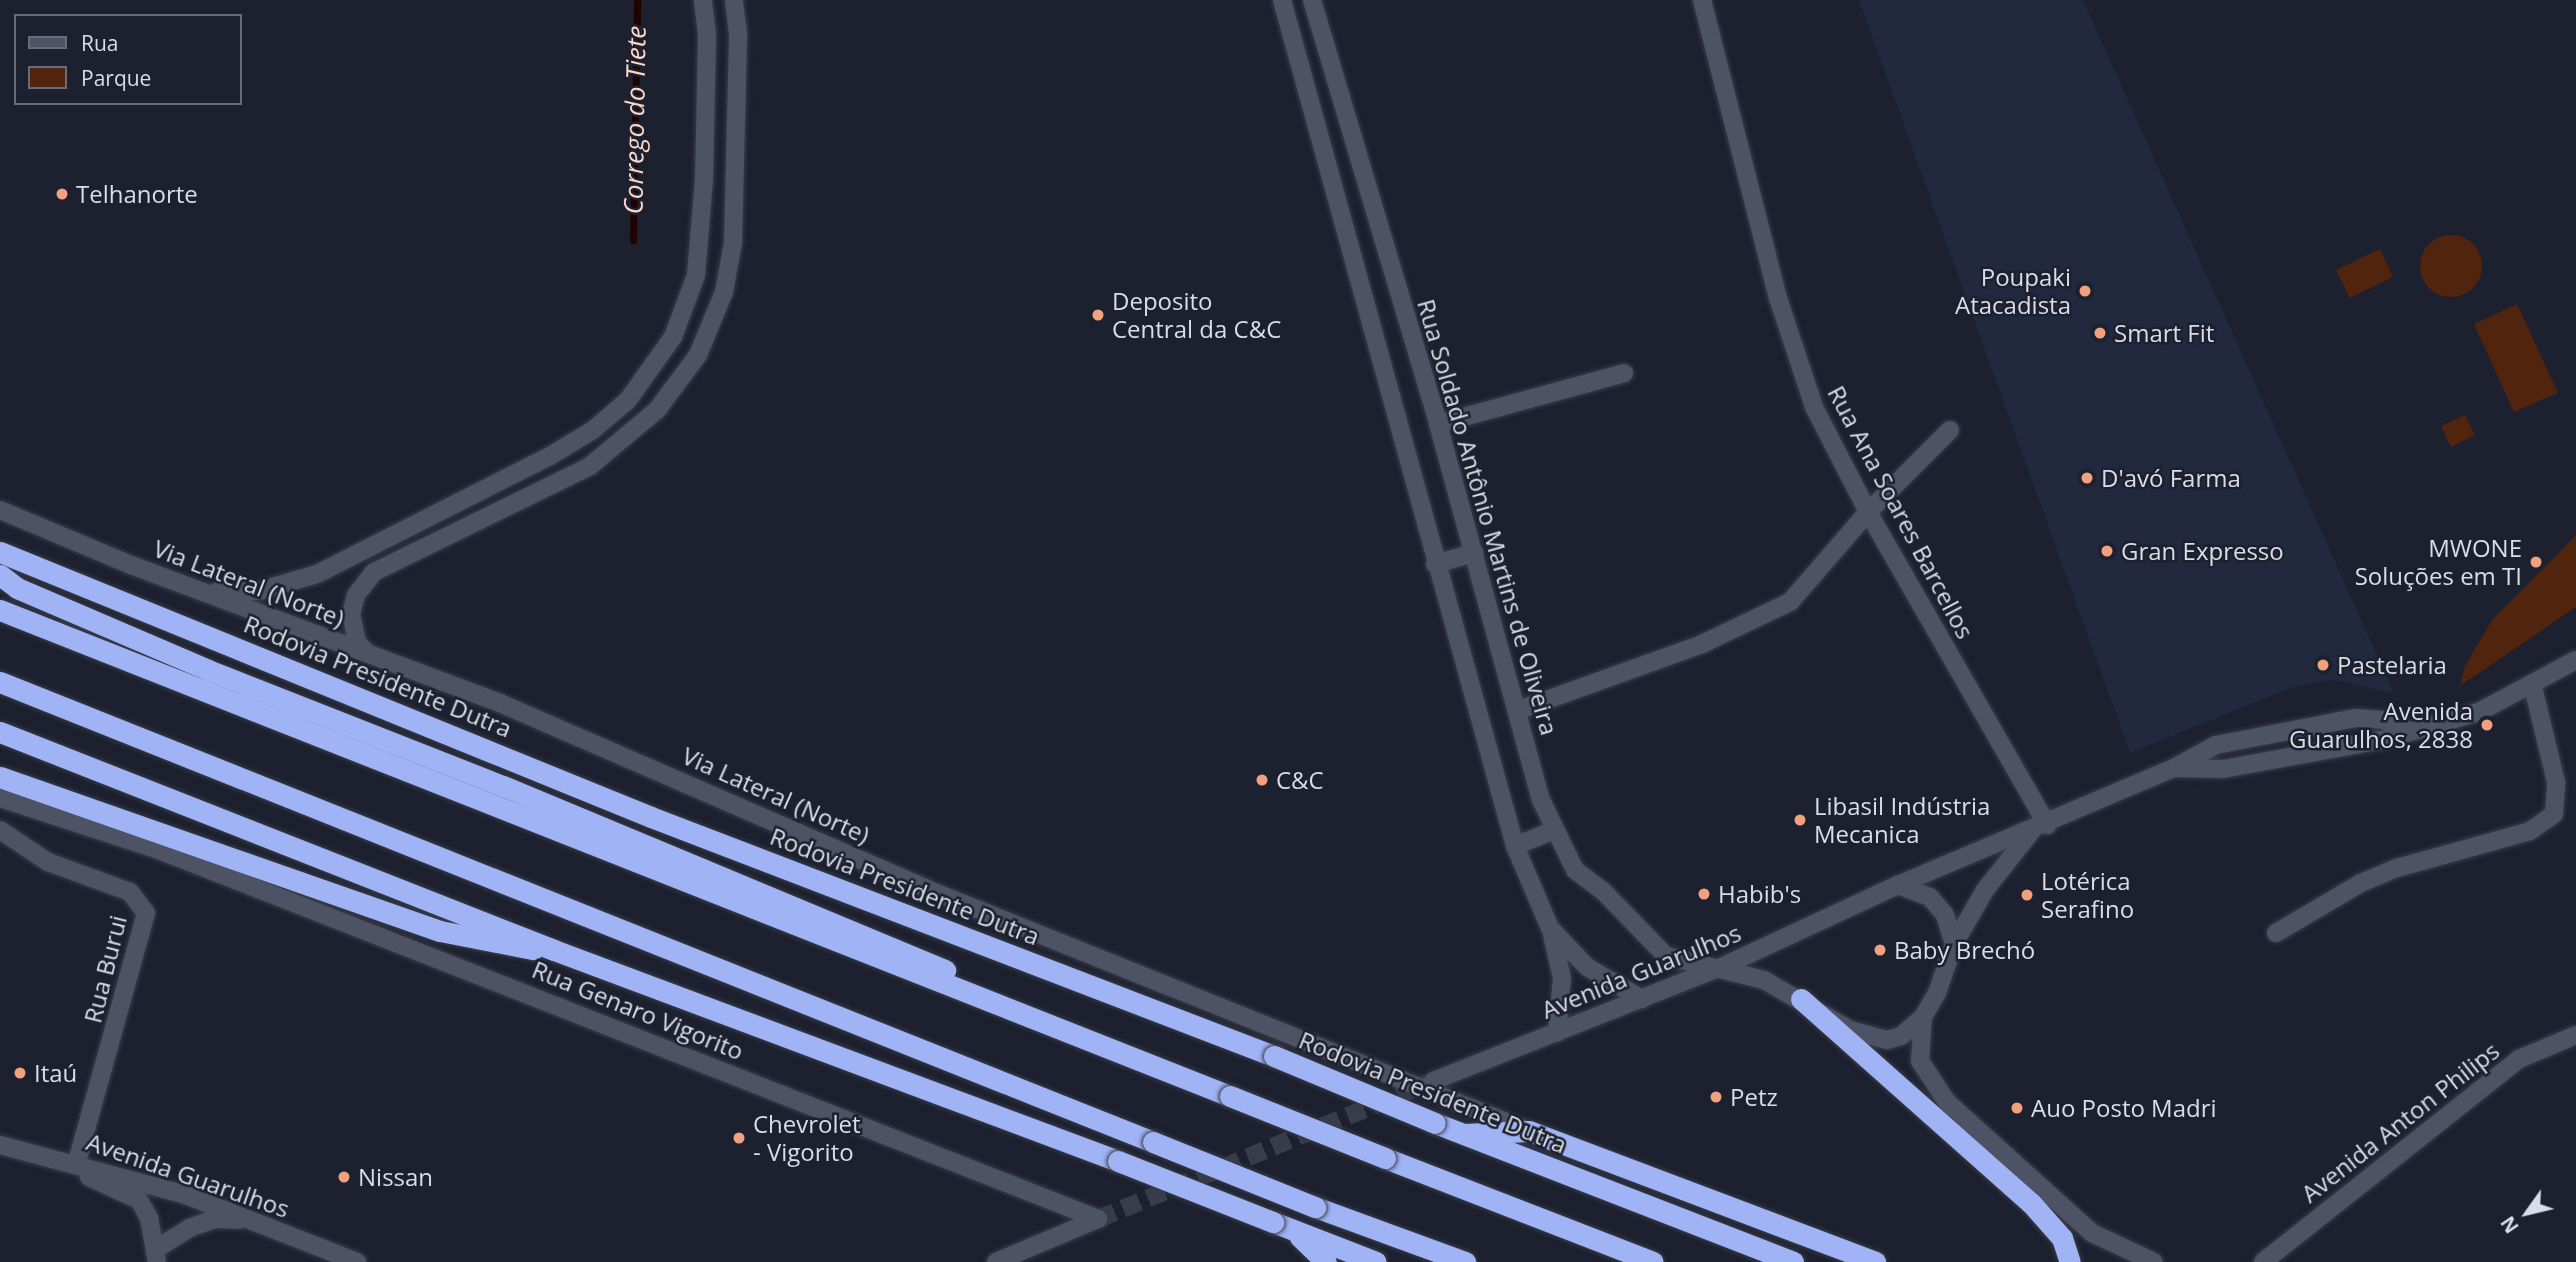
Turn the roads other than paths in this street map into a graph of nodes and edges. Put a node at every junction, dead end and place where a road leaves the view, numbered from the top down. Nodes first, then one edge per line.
1 (703, 0) edge
2 (734, 0) edge
3 (1282, 0) edge
4 (1312, 0) edge
5 (1702, 0) edge
6 (1624, 373) dead end
7 (1438, 424) junction
8 (1950, 430) dead end
9 (0, 510) edge
10 (1868, 512) junction
11 (0, 552) edge
12 (1474, 553) junction
13 (1435, 564) junction
14 (0, 575) edge
15 (197, 589) junction
16 (0, 610) edge
17 (368, 654) junction
18 (2576, 660) edge
19 (0, 682) edge
20 (2533, 687) junction
21 (1520, 710) junction
22 (2406, 730) junction
23 (0, 732) edge
24 (2174, 768) junction
25 (0, 777) edge
26 (0, 798) edge
27 (2039, 829) junction
28 (0, 830) edge
29 (1552, 831) junction
30 (1515, 846) junction
31 (1898, 885) junction
32 (1550, 928) junction
33 (2276, 933) dead end
34 (1954, 944) junction
35 (554, 950) junction
36 (1719, 968) junction
37 (974, 996) junction
38 (1642, 999) junction
39 (1801, 999) junction
40 (1923, 1017) junction
41 (1557, 1032) junction
42 (2576, 1035) edge
43 (1433, 1081) tunnel mouth
44 (1529, 1131) junction
45 (1464, 1133) junction
46 (0, 1145) edge
47 (43, 1153) junction
48 (77, 1162) junction
49 (253, 1220) junction
50 (1294, 1230) junction
51 (157, 1256) edge
52 (357, 1262) edge
53 (996, 1262) edge
54 (1326, 1262) edge
55 (1376, 1262) edge
56 (1465, 1262) edge
57 (1653, 1262) edge
58 (1793, 1262) edge
59 (1875, 1262) edge
60 (2070, 1262) edge
61 (2154, 1262) edge
62 (2263, 1262) edge

1 - 15 street
2 - 17 street
3 - 13 street
4 - 7 street, Rua Soldado Antônio Martins de Oliveira
5 - 10 street, Rua Ana Soares Barcellos
6 - 7 street
7 - 12 street, Rua Soldado Antônio Martins de Oliveira
8 - 10 street
9 - 15 street, Via Lateral (Norte)
10 - 21 street
10 - 27 street, Rua Ana Soares Barcellos
11 - 45 highway, Rodovia Presidente Dutra, bridge
12 - 13 street
12 - 21 street, Rua Soldado Antônio Martins de Oliveira
13 - 30 street
14 - 37 highway
15 - 17 street, Via Lateral (Norte)
16 - 37 highway
17 - 44 street, Via Lateral (Norte)
18 - 20 street, Avenida Guarulhos
19 - 56 highway, bridge
20 - 22 street, Avenida Guarulhos
20 - 33 street
21 - 29 street, Rua Soldado Antônio Martins de Oliveira
22 - 24 street, Avenida Guarulhos
22 - 24 street, Avenida Guarulhos
23 - 35 highway
24 - 27 street, Avenida Guarulhos
25 - 35 highway
26 - 53 street, Rua Genaro Vigorito
27 - 31 street, Avenida Guarulhos
27 - 34 street
28 - 48 street, Rua Burui
29 - 30 street
29 - 36 street, Rua Soldado Antônio Martins de Oliveira
30 - 32 street
31 - 34 street
31 - 36 street, Avenida Guarulhos
32 - 38 street
32 - 41 street
34 - 40 street
35 - 50 highway, bridge
36 - 38 street, Avenida Guarulhos
36 - 39 street
37 - 57 highway, bridge
38 - 41 street, Avenida Guarulhos
39 - 40 street
39 - 60 highway
40 - 61 street
41 - 43 street, Avenida Guarulhos
42 - 62 street, Avenida Anton Philips
44 - 45 highway
44 - 59 highway
45 - 58 highway, Rodovia Presidente Dutra
46 - 47 street, Avenida Guarulhos
47 - 48 street, Avenida Guarulhos
47 - 51 street
48 - 49 street, Avenida Guarulhos
49 - 51 street
49 - 52 street, Avenida Guarulhos
50 - 54 highway
50 - 55 highway

